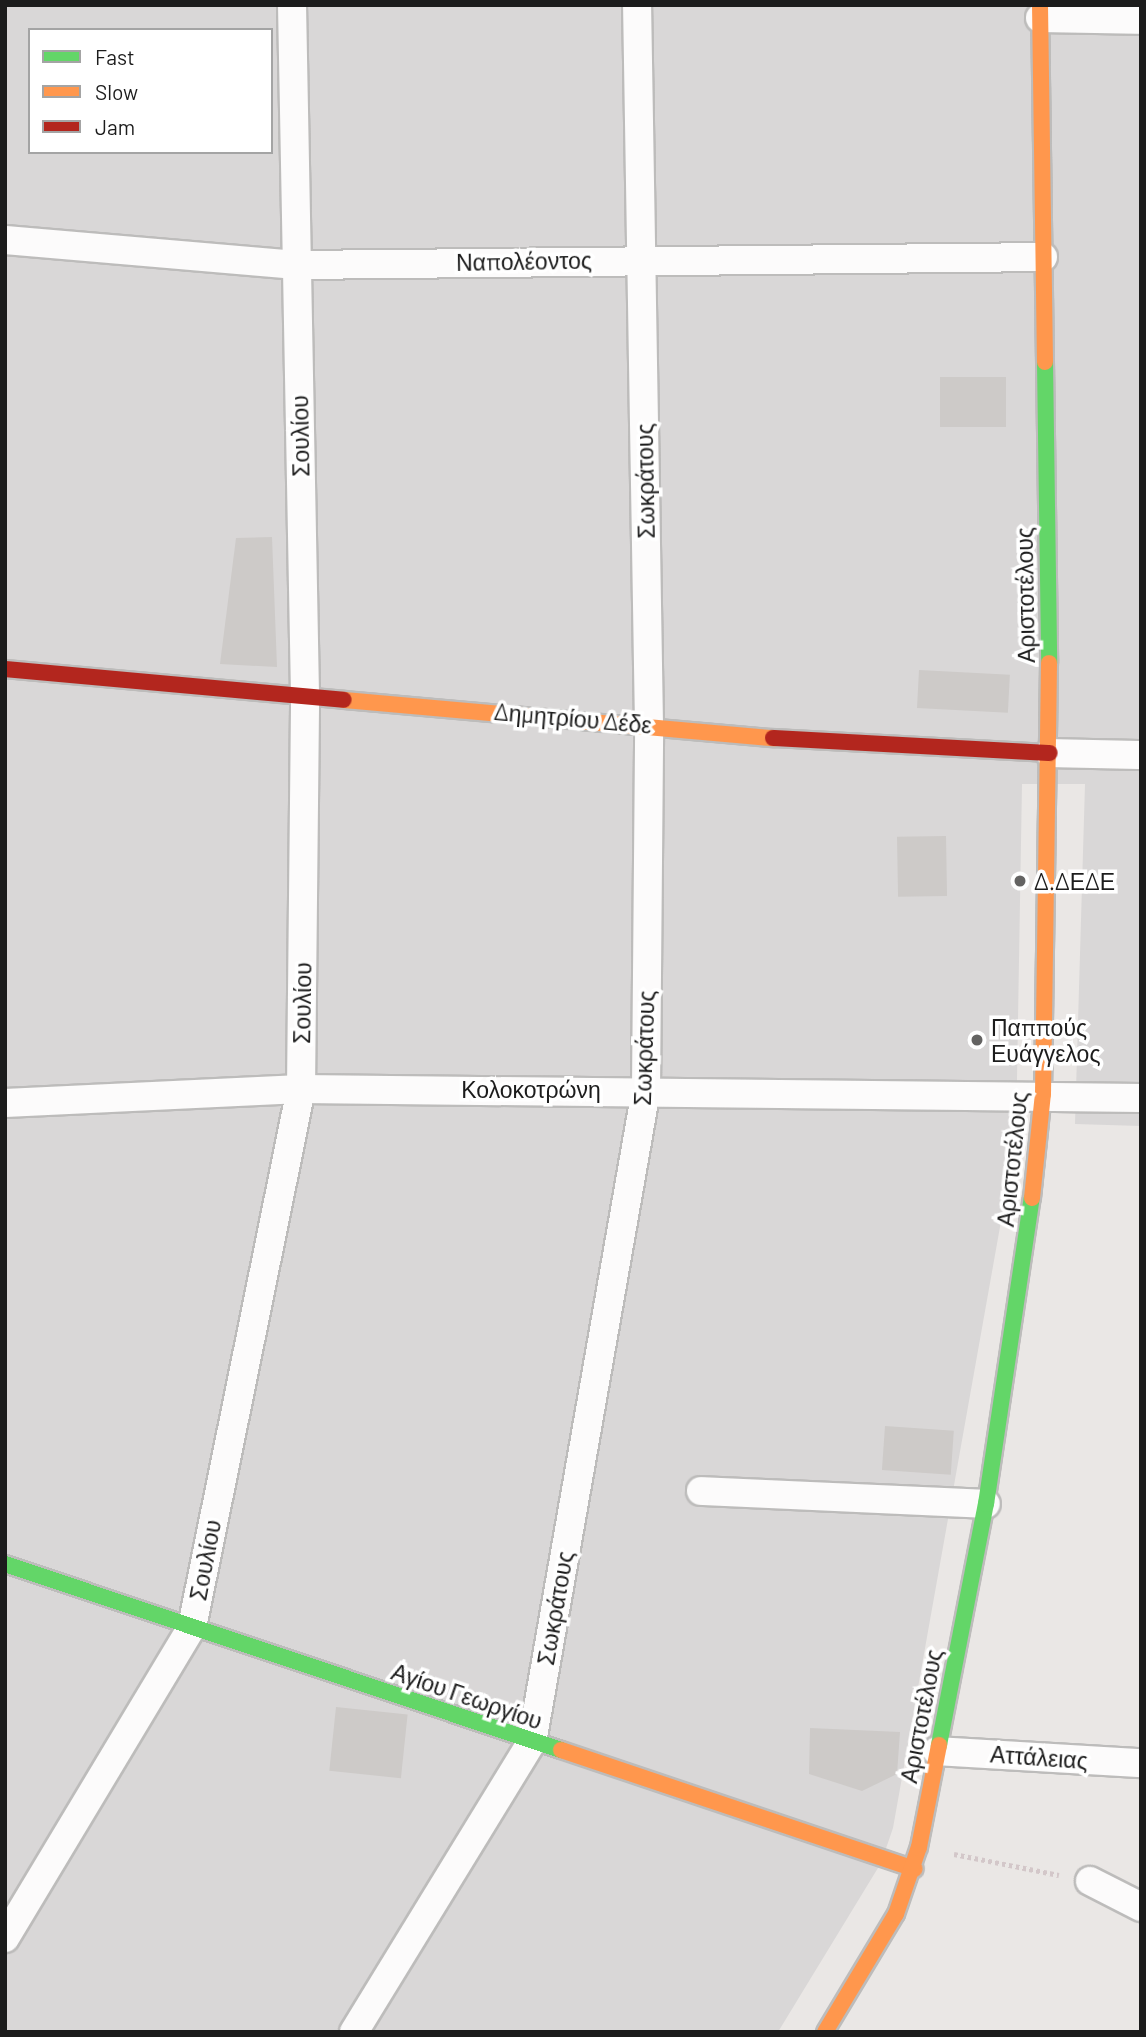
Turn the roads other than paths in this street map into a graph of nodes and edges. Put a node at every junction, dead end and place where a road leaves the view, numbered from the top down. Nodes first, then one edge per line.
1 (292, 5) edge
2 (638, 5) edge
3 (1040, 12) edge
4 (1141, 20) edge
5 (5, 240) edge
6 (1043, 257) junction
7 (641, 260) junction
8 (298, 265) junction
9 (5, 669) edge
10 (305, 694) junction
11 (649, 725) junction
12 (1050, 753) junction
13 (1141, 755) edge
14 (301, 1088) junction
15 (646, 1090) junction
16 (1043, 1094) junction
17 (1141, 1098) edge
18 (5, 1103) edge
19 (701, 1491) dead end
20 (986, 1504) junction
21 (5, 1564) edge
22 (192, 1627) junction
23 (532, 1742) junction
24 (937, 1751) junction
25 (1141, 1763) edge
26 (914, 1869) junction
27 (1090, 1881) road end
28 (1141, 1906) edge
29 (5, 1938) edge
30 (354, 2032) edge
31 (825, 2032) edge

1 - 8 street, Σουλίου
2 - 7 street, Σωκράτους
3 - 4 street
3 - 6 main road, Αριστοτέλους
5 - 8 street, Ναπολέοντος
6 - 7 street, Ναπολέοντος
6 - 12 main road, Αριστοτέλους
7 - 8 street, Ναπολέοντος
7 - 11 street, Σωκράτους
8 - 10 street, Σουλίου
9 - 10 main road, Δημητρίου Δέδε
10 - 11 main road, Δημητρίου Δέδε
10 - 14 street, Σουλίου
11 - 12 main road, Δημητρίου Δέδε
11 - 15 street, Σωκράτους
12 - 13 street, Δημητρίου Δέδε
12 - 16 main road, Αριστοτέλους
14 - 15 street, Κολοκοτρώνη
14 - 18 street, Κολοκοτρώνη
14 - 22 street, Σουλίου
15 - 16 street, Κολοκοτρώνη
15 - 23 street, Σωκράτους
16 - 17 street, Κολοκοτρώνη
16 - 20 main road, Αριστοτέλους
19 - 20 street
20 - 24 main road, Αριστοτέλους
21 - 22 main road, Αγίου Γεωργίου
22 - 23 main road, Αγίου Γεωργίου
22 - 29 street, Σουλίου
23 - 26 main road, Αγίου Γεωργίου
23 - 30 street, Σωκράτους
24 - 25 street, Αττάλειας
24 - 26 main road, Αριστοτέλους
26 - 31 main road, Αριστοτέλους
27 - 28 street

